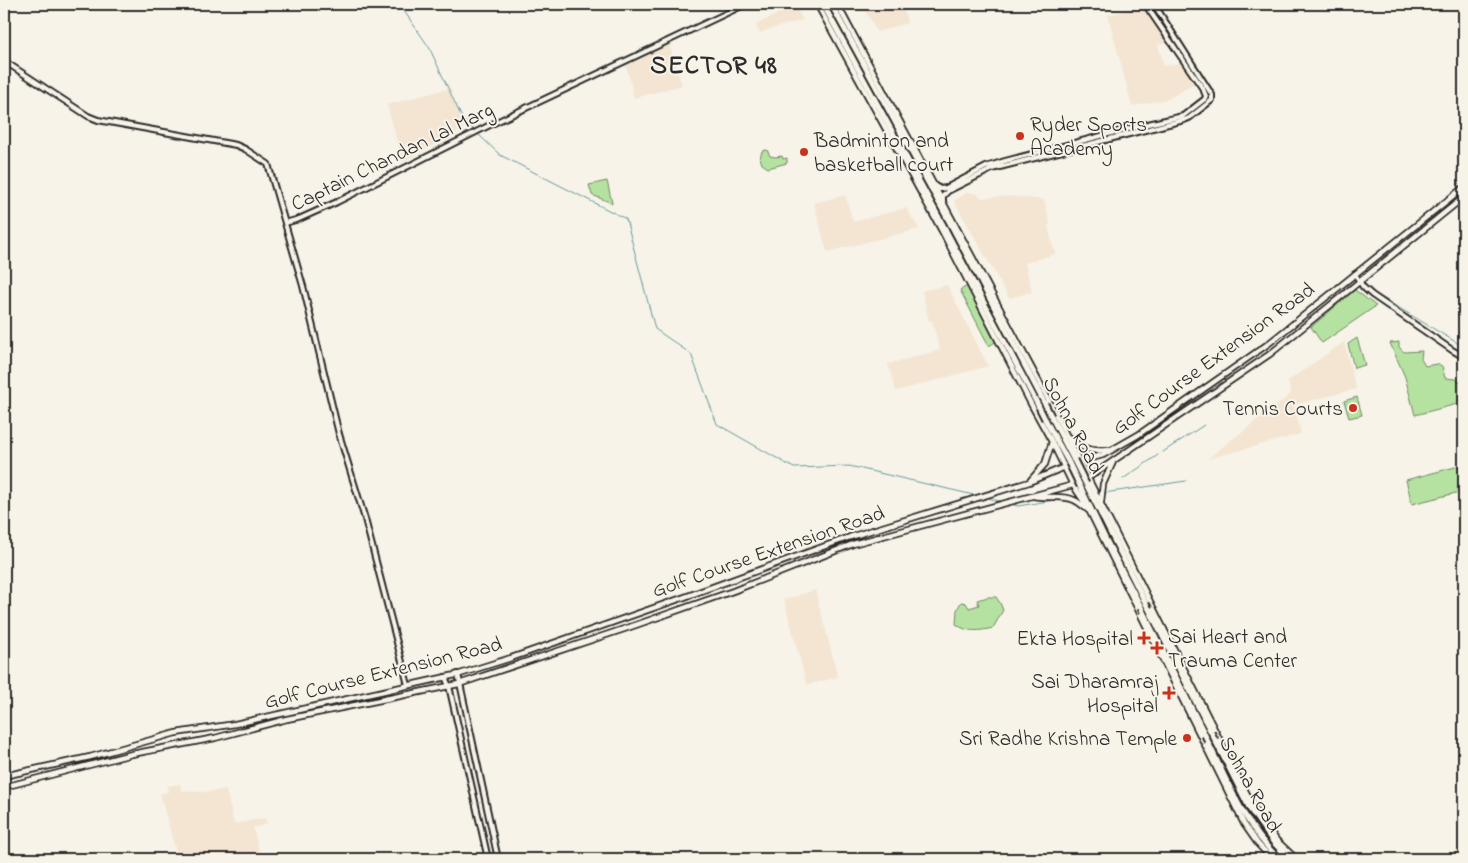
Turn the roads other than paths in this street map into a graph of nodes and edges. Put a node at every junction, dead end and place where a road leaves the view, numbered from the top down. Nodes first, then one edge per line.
1 (746, 4) edge
2 (817, 4) edge
3 (823, 4) edge
4 (831, 4) edge
5 (837, 4) edge
6 (1145, 4) edge
7 (1154, 4) edge
8 (4, 61) edge
9 (1206, 96) junction
10 (1212, 100) junction
11 (935, 186) junction
12 (1464, 186) edge
13 (1464, 197) edge
14 (943, 201) junction
15 (285, 223) junction
16 (1355, 274) junction
17 (1359, 282) junction
18 (1464, 357) edge
19 (1052, 407) junction
20 (1037, 415) junction
21 (1066, 434) junction
22 (1052, 442) junction
23 (1113, 450) junction
24 (1114, 460) junction
25 (1077, 461) junction
26 (1067, 465) junction
27 (1087, 481) junction
28 (1029, 482) junction
29 (1073, 484) junction
30 (1033, 496) junction
31 (1100, 503) junction
32 (1088, 510) junction
33 (1145, 608) junction
34 (458, 674) junction
35 (445, 676) junction
36 (459, 684) junction
37 (408, 685) junction
38 (449, 686) junction
39 (1214, 735) junction
40 (1205, 739) junction
41 (124, 748) junction
42 (126, 756) junction
43 (79, 760) junction
44 (81, 768) junction
45 (4, 776) edge
46 (4, 787) edge
47 (1292, 858) edge
48 (488, 859) edge
49 (498, 859) edge
50 (1272, 859) edge
51 (1280, 859) edge

1 - 15 street, Captain Chandan Lal Marg
2 - 20 main road
3 - 26 highway, Sohna Road, bridge
4 - 25 highway, Sohna Road, bridge
5 - 11 main road
6 - 9 street
7 - 10 street
8 - 15 street, Captain Chandan Lal Marg
9 - 10 street
9 - 11 street
10 - 14 street
11 - 14 main road
12 - 16 main road, Golf Course Extension Road
13 - 17 main road, Golf Course Extension Road
14 - 19 main road
15 - 37 street
16 - 17 street
16 - 23 main road, Golf Course Extension Road
17 - 18 street
17 - 24 main road, Golf Course Extension Road
19 - 20 main road
19 - 21 main road
20 - 22 main road
21 - 23 main road
21 - 25 main road
22 - 26 main road
22 - 28 main road
23 - 25 main road, Golf Course Extension Road
24 - 27 main road, Golf Course Extension Road
24 - 31 main road
25 - 26 main road, Golf Course Extension Road
25 - 27 highway, Sohna Road, bridge
26 - 28 main road, Golf Course Extension Road
26 - 29 main road
26 - 33 highway, Sohna Road, bridge
27 - 29 main road, Golf Course Extension Road
27 - 31 main road
27 - 33 highway, Sohna Road
28 - 34 main road, Golf Course Extension Road
29 - 30 main road, Golf Course Extension Road
29 - 32 main road
30 - 32 main road
30 - 36 main road, Golf Course Extension Road
31 - 33 main road
32 - 33 main road
33 - 39 highway, Sohna Road
33 - 40 highway, Sohna Road
34 - 35 main road, Golf Course Extension Road
34 - 36 street
35 - 37 main road, Golf Course Extension Road
35 - 38 street
36 - 38 main road, Golf Course Extension Road
36 - 49 street
37 - 41 main road, Golf Course Extension Road
38 - 42 main road, Golf Course Extension Road
38 - 48 street
39 - 40 main road
39 - 47 highway, Sohna Road
40 - 50 main road
40 - 51 highway, Sohna Road
41 - 42 main road
41 - 43 main road, Golf Course Extension Road
42 - 44 main road, Golf Course Extension Road
43 - 44 main road
43 - 45 main road, Golf Course Extension Road
44 - 46 main road, Golf Course Extension Road

